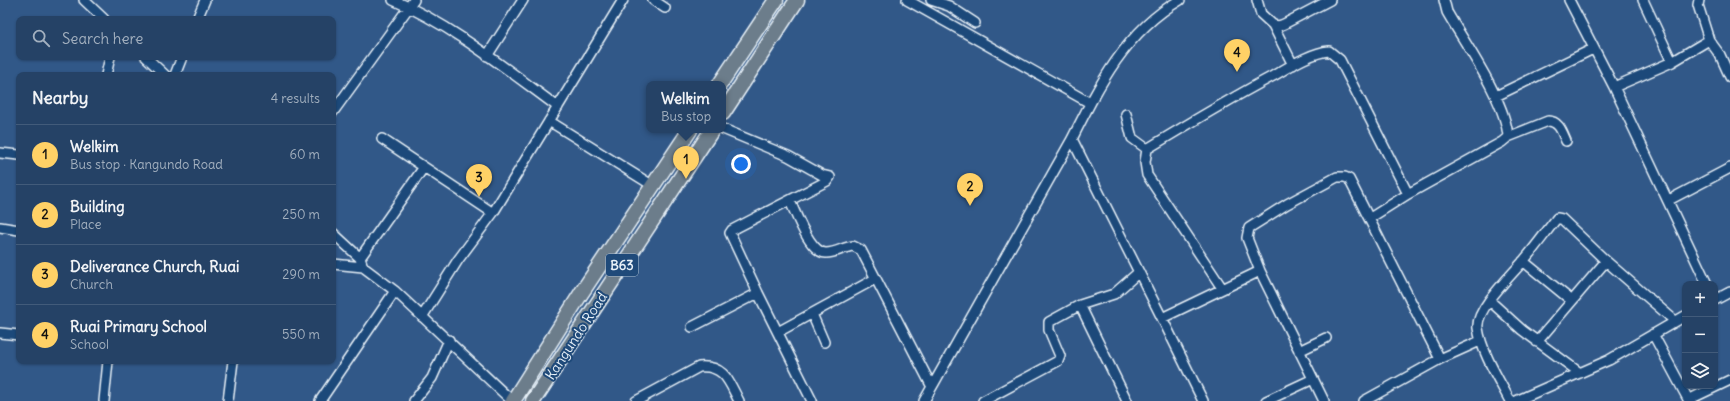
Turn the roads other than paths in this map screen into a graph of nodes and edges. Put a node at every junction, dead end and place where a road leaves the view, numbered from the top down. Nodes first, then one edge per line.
1 (84, 0) edge
2 (205, 0) edge
3 (393, 0) edge
4 (522, 0) edge
5 (623, 0) edge
6 (653, 0) edge
7 (776, 0) edge
8 (797, 0) edge
9 (906, 0) edge
10 (927, 0) edge
11 (931, 0) edge
12 (1180, 0) edge
13 (1257, 0) edge
14 (1330, 0) edge
15 (1444, 0) edge
16 (1569, 0) edge
17 (1643, 0) edge
18 (1699, 0) edge
19 (412, 4) edge
20 (916, 6) junction
21 (665, 8) dead end
22 (101, 16) edge
23 (198, 16) edge
24 (975, 23) dead end
25 (1273, 25) junction
26 (1709, 40) junction
27 (1593, 49) junction
28 (488, 56) junction
29 (109, 60) edge
30 (149, 60) edge
31 (181, 60) edge
32 (1672, 62) junction
33 (1293, 65) junction
34 (107, 72) edge
35 (162, 72) edge
36 (176, 72) edge
37 (1730, 77) edge
38 (722, 81) edge
39 (1614, 87) junction
40 (1496, 96) junction
41 (1090, 103) junction
42 (558, 107) junction
43 (336, 108) edge
44 (726, 108) edge
45 (1126, 114) dead end
46 (549, 121) junction
47 (726, 130) edge
48 (688, 133) edge
49 (710, 133) edge
50 (1508, 137) junction
51 (382, 139) dead end
52 (1072, 139) junction
53 (1566, 141) dead end
54 (1147, 149) junction
55 (0, 153) edge
56 (16, 155) edge
57 (424, 168) junction
58 (1730, 168) edge
59 (647, 182) dead end
60 (1408, 194) junction
61 (1669, 200) junction
62 (790, 201) junction
63 (493, 213) junction
64 (1370, 218) junction
65 (0, 227) edge
66 (16, 230) edge
67 (336, 236) edge
68 (360, 258) junction
69 (1523, 261) junction
70 (1606, 261) junction
71 (336, 264) edge
72 (363, 267) junction
73 (1260, 271) junction
74 (1139, 272) junction
75 (875, 279) junction
76 (1706, 281) edge
77 (1222, 288) junction
78 (395, 291) junction
79 (1730, 292) edge
80 (758, 293) junction
81 (1718, 298) edge
82 (1490, 302) junction
83 (1572, 302) junction
84 (1080, 305) junction
85 (812, 314) junction
86 (422, 317) junction
87 (1683, 317) edge
88 (1162, 318) junction
89 (1675, 321) junction
90 (692, 327) dead end
91 (778, 332) junction
92 (0, 333) edge
93 (16, 334) edge
94 (1653, 334) junction
95 (1326, 338) dead end
96 (449, 340) junction
97 (1480, 341) junction
98 (824, 342) dead end
99 (1537, 342) junction
100 (1299, 352) junction
101 (1440, 359) junction
102 (108, 364) edge
103 (234, 364) edge
104 (1580, 373) junction
105 (1313, 379) junction
106 (1730, 380) edge
107 (932, 387) junction
108 (1689, 400) edge
109 (104, 401) edge
110 (228, 401) edge
111 (320, 401) edge
112 (414, 401) edge
113 (513, 401) edge
114 (533, 401) edge
115 (636, 401) edge
116 (739, 401) edge
117 (812, 401) edge
118 (924, 401) edge
119 (983, 401) edge
120 (1127, 401) edge
121 (1203, 401) edge
122 (1266, 401) edge
123 (1324, 401) edge
124 (1364, 401) edge
125 (1510, 401) edge
126 (1516, 401) edge

1 - 22 street
2 - 23 street
3 - 19 street
4 - 28 street
5 - 42 street
6 - 21 street
7 - 38 highway
8 - 44 highway
9 - 20 street
10 - 20 street
11 - 24 street
12 - 41 street
13 - 25 street
14 - 25 street
15 - 40 street
16 - 27 street
17 - 32 street
18 - 26 street
19 - 28 street
19 - 43 street
20 - 41 street
25 - 33 street
26 - 32 street
26 - 37 street
27 - 39 street
27 - 40 street
28 - 42 street
29 - 34 street
30 - 35 street
31 - 36 street
32 - 39 street
33 - 54 street
33 - 60 street
39 - 61 street
40 - 50 street
41 - 52 street
42 - 46 street
45 - 54 street
46 - 59 street
46 - 63 street
47 - 62 street
48 - 113 highway, Kangundo Road / B63
49 - 114 highway, Kangundo Road / B63
50 - 53 street
50 - 60 street
51 - 57 street
52 - 74 street
52 - 107 street
54 - 77 street
55 - 56 street
57 - 63 street
57 - 68 street
58 - 61 street
60 - 64 street
61 - 76 street
62 - 75 street
62 - 80 street
63 - 86 street
64 - 73 street
64 - 101 street
65 - 66 street
67 - 68 street
68 - 72 street
69 - 70 street
69 - 82 street
69 - 83 street
70 - 83 street
70 - 89 street
71 - 72 street
72 - 78 street
73 - 77 street
73 - 100 street
74 - 84 street
74 - 88 street
75 - 85 street
75 - 107 street
77 - 88 street
78 - 86 street
78 - 111 street
79 - 81 street
80 - 90 street
80 - 91 street
82 - 97 street
82 - 99 street
83 - 99 street
84 - 119 street
84 - 120 street
85 - 91 street
85 - 98 street
86 - 96 street
87 - 89 street
88 - 121 street
89 - 94 street
91 - 117 street
92 - 93 street
94 - 104 street
94 - 108 street
95 - 100 street
96 - 112 street
96 - 113 street
97 - 101 street
97 - 125 street
99 - 104 street
100 - 105 street
101 - 124 street
102 - 109 street
103 - 110 street
104 - 126 street
105 - 122 street
105 - 123 street
106 - 108 street
107 - 118 street
115 - 116 street

